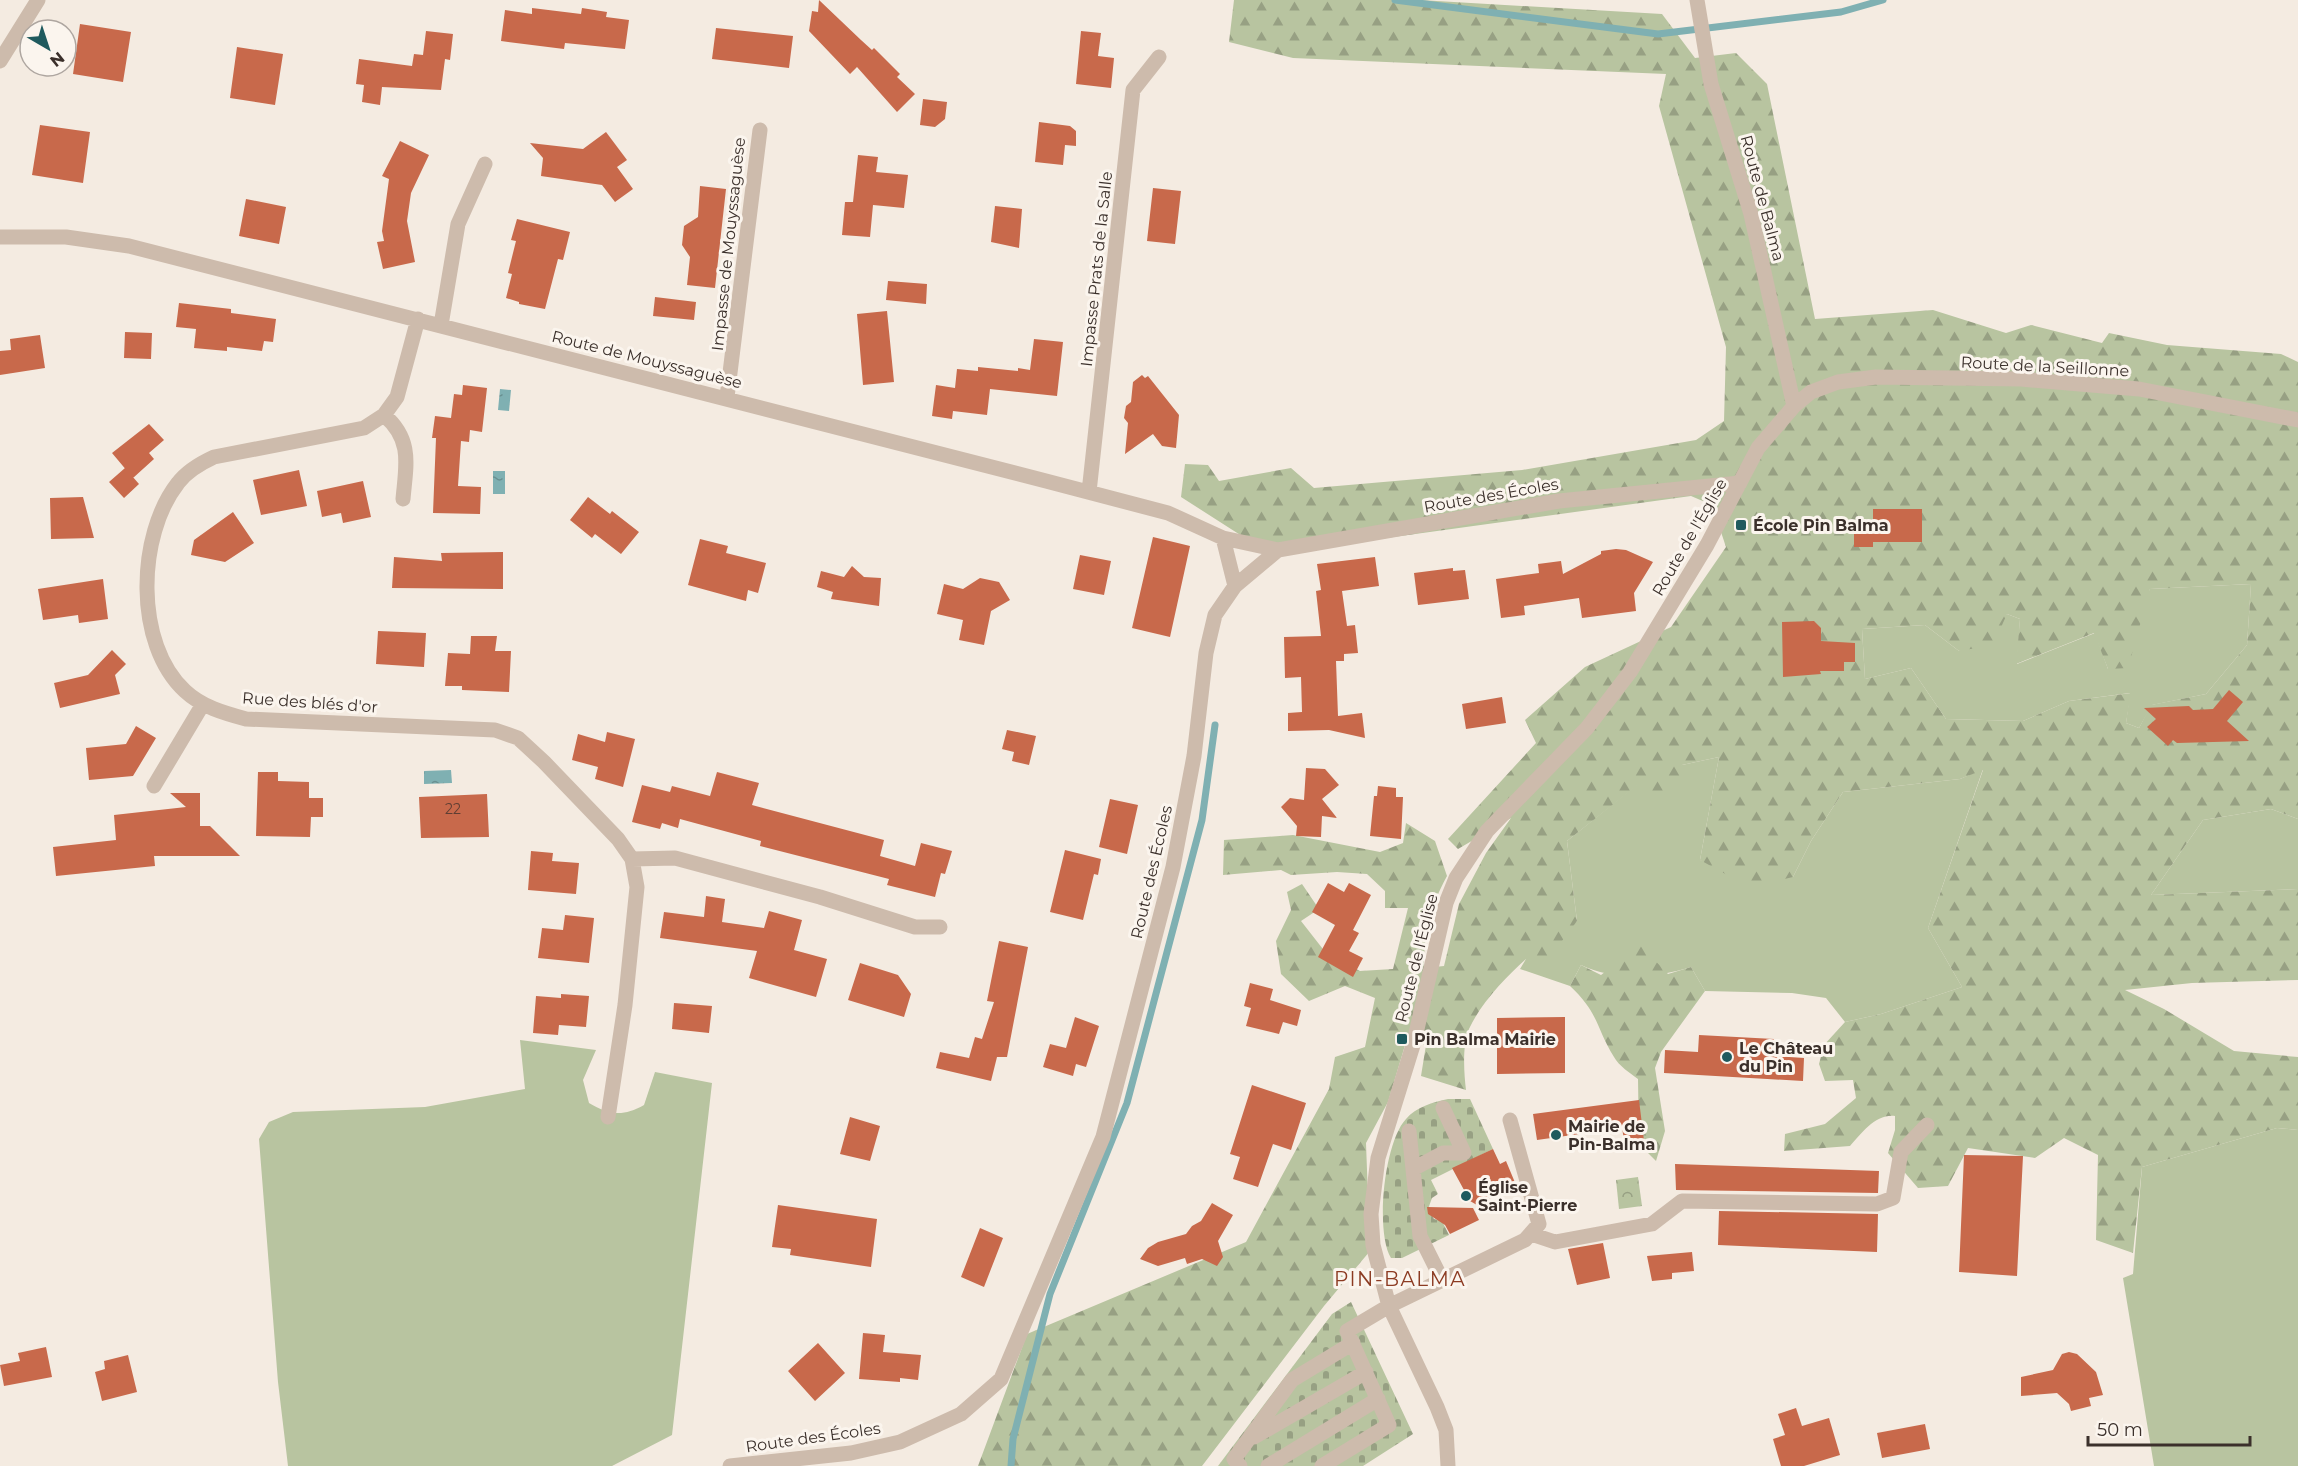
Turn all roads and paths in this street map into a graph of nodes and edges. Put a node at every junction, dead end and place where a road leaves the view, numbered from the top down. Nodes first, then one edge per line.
1 (38, 0) edge
2 (1698, 4) edge
3 (1159, 57) dead end
4 (0, 60) edge
5 (759, 130) dead end
6 (485, 164) dead end
7 (0, 237) edge
8 (418, 319) junction
9 (441, 325) junction
10 (727, 397) junction
11 (1794, 406) junction
12 (384, 415) junction
13 (2298, 420) edge
14 (1740, 483) junction
15 (1089, 492) junction
16 (403, 499) dead end
17 (1223, 538) junction
18 (1278, 550) junction
19 (1235, 586) junction
20 (203, 704) junction
21 (154, 786) dead end
22 (632, 859) junction
23 (940, 927) dead end
24 (1443, 1108) dead end
25 (608, 1117) dead end
26 (1510, 1120) dead end
27 (1927, 1125) dead end
28 (1409, 1131) dead end
29 (1413, 1169) junction
30 (1531, 1234) junction
31 (1442, 1280) junction
32 (1389, 1306) junction
33 (1353, 1344) junction
34 (1366, 1372) junction
35 (1377, 1399) junction
36 (1248, 1441) junction
37 (730, 1466) edge
38 (1240, 1466) edge
39 (1268, 1466) edge
40 (1322, 1466) edge
41 (1448, 1466) edge

1 - 4 street
2 - 11 street, Route de Balma
3 - 15 street, Impasse Prats de la Salle
5 - 10 street, Impasse de Mouyssaguèse
6 - 9 street
7 - 8 street, Route de Mouyssaguèse
8 - 9 street, Route de Mouyssaguèse
8 - 12 street
9 - 10 street, Route de Mouyssaguèse
10 - 15 street, Route de Mouyssaguèse
11 - 13 street, Route de la Seillonne
11 - 14 street, Route de l'Église
12 - 16 street
12 - 20 street, Rue des blés d'or
14 - 18 street, Route des Écoles
14 - 32 street, Route de l'Église
15 - 17 street, Route de Mouyssaguèse
17 - 18 street, Route de Mouyssaguèse
17 - 19 street
18 - 19 street, Route des Écoles
19 - 37 street, Route des Écoles
20 - 21 street
20 - 22 street, Rue des blés d'or
22 - 23 street
22 - 25 street
24 - 29 street
26 - 30 street
27 - 30 street
28 - 29 street
29 - 31 street
30 - 31 street
31 - 32 street
32 - 33 street
32 - 41 street, Route de l'Église
33 - 34 street
33 - 36 street
34 - 35 street
34 - 36 street
35 - 39 street
35 - 40 street
36 - 38 street

